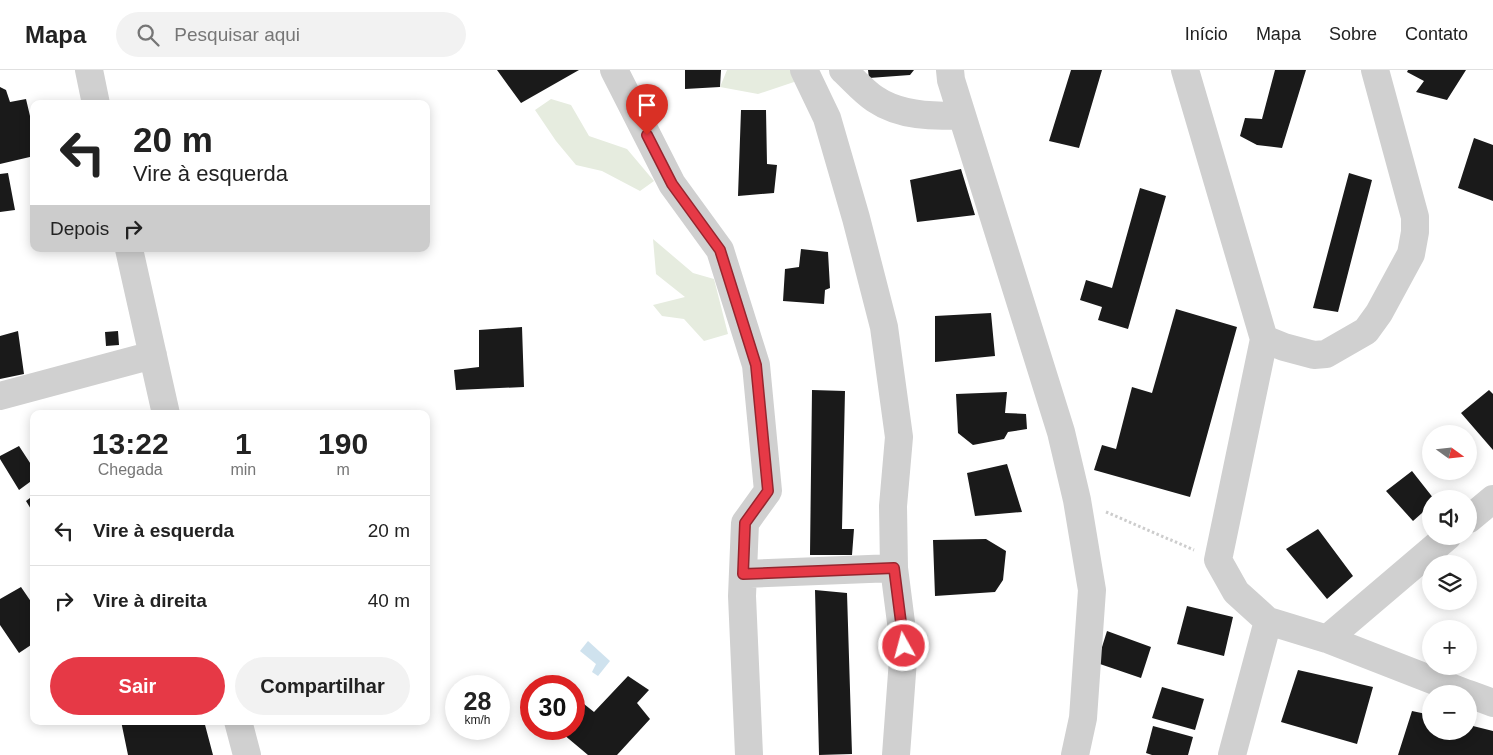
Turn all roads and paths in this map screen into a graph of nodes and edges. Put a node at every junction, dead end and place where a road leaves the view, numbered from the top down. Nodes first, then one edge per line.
1 (89, 70) edge
2 (614, 70) edge
3 (804, 70) edge
4 (843, 70) edge
5 (950, 70) edge
6 (1185, 70) edge
7 (1376, 70) edge
8 (95, 100) edge
9 (962, 115) junction
10 (130, 252) edge
11 (1264, 339) junction
12 (153, 355) junction
13 (0, 396) edge
14 (165, 410) edge
15 (1493, 499) edge
16 (1077, 500) junction
17 (1477, 512) edge
18 (1437, 545) edge
19 (1218, 560) junction
20 (894, 568) junction
21 (743, 574) junction
22 (1268, 621) junction
23 (1327, 639) junction
24 (1445, 685) edge
25 (1477, 697) edge
26 (1493, 703) edge
27 (239, 725) edge
28 (247, 755) edge
29 (749, 755) edge
30 (896, 755) edge
31 (1075, 755) edge
32 (1232, 755) edge

1 - 8 street
2 - 21 street
3 - 20 street
4 - 9 street
5 - 9 street
6 - 11 street
7 - 11 street
9 - 16 street
10 - 12 street
11 - 19 street
12 - 13 street
12 - 14 street
15 - 17 street
16 - 19 path
16 - 31 street
18 - 23 street
19 - 22 street
20 - 21 street
20 - 30 street
21 - 29 street
22 - 23 street
22 - 32 street
23 - 24 street
25 - 26 street
27 - 28 street

